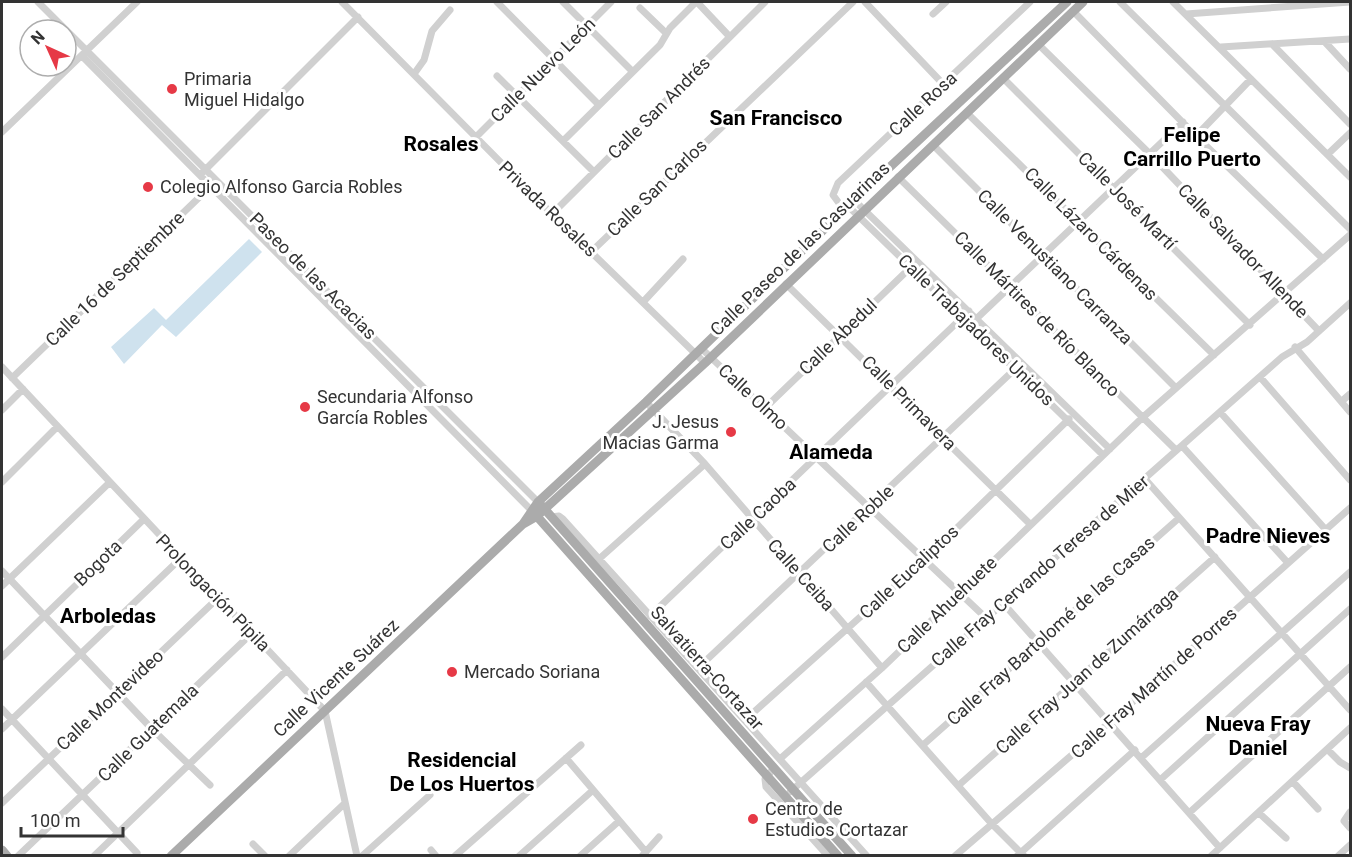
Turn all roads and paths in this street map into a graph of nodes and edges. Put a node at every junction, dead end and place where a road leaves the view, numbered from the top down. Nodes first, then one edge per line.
1 (38, 2) edge
2 (137, 2) edge
3 (342, 2) edge
4 (497, 2) edge
5 (563, 2) edge
6 (611, 2) edge
7 (696, 2) edge
8 (765, 2) edge
9 (853, 2) edge
10 (865, 2) edge
11 (946, 2) edge
12 (1030, 2) edge
13 (1067, 2) edge
14 (1083, 2) edge
15 (1120, 2) edge
16 (1173, 2) edge
17 (1350, 2) edge
18 (640, 8) dead end
19 (450, 10) dead end
20 (1073, 11) junction
21 (933, 14) dead end
22 (1186, 14) junction
23 (358, 17) junction
24 (54, 18) edge
25 (588, 25) junction
26 (666, 33) junction
27 (730, 37) junction
28 (1350, 39) edge
29 (1324, 41) junction
30 (78, 43) edge
31 (1038, 44) junction
32 (1272, 44) junction
33 (1221, 47) junction
34 (85, 53) junction
35 (554, 61) junction
36 (1350, 69) edge
37 (632, 71) junction
38 (414, 74) junction
39 (497, 76) dead end
40 (1003, 78) junction
41 (1251, 79) junction
42 (944, 85) junction
43 (517, 98) junction
44 (598, 104) junction
45 (1226, 105) junction
46 (968, 112) junction
47 (1183, 122) junction
48 (1350, 124) edge
49 (2, 132) edge
50 (1350, 133) edge
51 (1196, 136) junction
52 (475, 138) junction
53 (563, 141) junction
54 (933, 145) junction
55 (1150, 154) junction
56 (1328, 154) junction
57 (203, 171) junction
58 (594, 172) junction
59 (898, 177) junction
60 (1350, 177) edge
61 (214, 182) junction
62 (1114, 187) junction
63 (844, 204) junction
64 (861, 213) junction
65 (552, 214) junction
66 (1078, 220) junction
67 (1350, 229) edge
68 (1350, 235) edge
69 (592, 251) junction
70 (1042, 254) junction
71 (684, 259) dead end
72 (1323, 259) junction
73 (911, 267) junction
74 (786, 284) junction
75 (1008, 286) junction
76 (1285, 293) junction
77 (644, 301) junction
78 (1350, 303) edge
79 (969, 311) junction
80 (963, 317) junction
81 (977, 318) junction
82 (970, 325) junction
83 (1250, 325) junction
84 (1319, 331) junction
85 (840, 335) junction
86 (1295, 348) junction
87 (699, 352) junction
88 (1214, 355) junction
89 (708, 360) junction
90 (2, 367) edge
91 (1016, 368) junction
92 (1260, 377) junction
93 (12, 378) junction
94 (892, 387) junction
95 (1176, 388) junction
96 (23, 389) junction
97 (1350, 394) edge
98 (646, 402) junction
99 (1342, 402) junction
100 (765, 408) junction
101 (2, 410) edge
102 (654, 410) junction
103 (1220, 412) junction
104 (1350, 412) edge
105 (1143, 418) junction
106 (1069, 419) junction
107 (57, 428) junction
108 (944, 438) junction
109 (1179, 448) junction
110 (1110, 449) junction
111 (1103, 455) junction
112 (818, 459) junction
113 (705, 464) junction
114 (1144, 479) junction
115 (1350, 480) edge
116 (2, 482) edge
117 (108, 484) junction
118 (996, 490) junction
119 (538, 502) junction
120 (869, 508) junction
121 (1350, 508) edge
122 (541, 513) junction
123 (751, 518) junction
124 (1179, 518) junction
125 (143, 520) junction
126 (1030, 524) junction
127 (1326, 530) junction
128 (1215, 557) junction
129 (599, 558) junction
130 (180, 559) junction
131 (924, 560) junction
132 (1288, 563) junction
133 (2, 571) edge
134 (1350, 572) edge
135 (800, 574) junction
136 (9, 579) junction
137 (2, 586) edge
138 (960, 592) junction
139 (219, 597) junction
140 (1251, 597) junction
141 (1003, 603) junction
142 (1350, 609) edge
143 (44, 616) junction
144 (650, 616) junction
145 (986, 618) junction
146 (849, 629) junction
147 (252, 633) junction
148 (1283, 633) junction
149 (1039, 642) junction
150 (1300, 652) junction
151 (81, 655) junction
152 (2, 657) edge
153 (1350, 667) edge
154 (698, 668) junction
155 (882, 668) junction
156 (287, 670) junction
157 (866, 682) junction
158 (1075, 682) junction
159 (1329, 686) junction
160 (117, 692) junction
161 (887, 704) junction
162 (2, 709) edge
163 (1350, 710) edge
164 (324, 711) junction
165 (12, 719) junction
166 (745, 720) junction
167 (1110, 722) junction
168 (1350, 728) edge
169 (2, 729) edge
170 (152, 729) junction
171 (581, 745) dead end
172 (923, 745) junction
173 (1135, 750) junction
174 (1328, 750) junction
175 (49, 757) junction
176 (566, 758) junction
177 (781, 758) junction
178 (1142, 758) junction
179 (189, 765) junction
180 (790, 768) junction
181 (1350, 768) edge
182 (770, 771) junction
183 (778, 779) junction
184 (1160, 780) junction
185 (801, 781) junction
186 (1293, 782) junction
187 (210, 785) dead end
188 (959, 785) junction
189 (793, 789) junction
190 (592, 791) junction
191 (84, 795) junction
192 (430, 795) dead end
193 (786, 796) junction
194 (2, 803) edge
195 (344, 804) junction
196 (1318, 809) dead end
197 (1190, 813) junction
198 (1259, 813) junction
199 (1348, 815) edge
200 (618, 822) junction
201 (991, 823) junction
202 (1350, 828) edge
203 (119, 832) junction
204 (659, 837) dead end
205 (1286, 838) dead end
206 (252, 844) dead end
207 (1350, 845) edge
208 (1220, 848) junction
209 (2, 850) edge
210 (137, 853) dead end
211 (357, 854) edge
212 (644, 854) edge
213 (7, 855) edge
214 (18, 855) edge
215 (94, 855) edge
216 (171, 855) edge
217 (265, 855) edge
218 (289, 855) edge
219 (455, 855) edge
220 (519, 855) edge
221 (580, 855) edge
222 (828, 855) edge
223 (838, 855) edge
224 (852, 855) edge
225 (867, 855) edge
226 (955, 855) edge
227 (1020, 855) edge
228 (1211, 855) edge
229 (1338, 855) edge

1 - 24 street, Paseo de las Acacias
2 - 34 street
3 - 23 street, Privada Rosales
4 - 35 street
5 - 25 street
6 - 25 street, Calle Nuevo León
7 - 26 street
7 - 27 street
8 - 27 street, Calle San Andrés
9 - 69 street, Calle San Carlos
10 - 42 street
11 - 21 street
12 - 42 street, Calle Rosa
13 - 63 main road, Calle Paseo de las Casuarinas
14 - 20 main road, Calle Paseo de las Casuarinas
15 - 45 street
16 - 22 street
17 - 22 street
18 - 26 street
19 - 38 street
20 - 31 main road, Calle Paseo de las Casuarinas
20 - 47 street
22 - 33 street
23 - 38 street, Privada Rosales
23 - 57 street
25 - 35 street, Calle Nuevo León
25 - 37 street
26 - 37 street
27 - 58 street, Calle San Andrés
28 - 29 street
29 - 32 street
29 - 36 street
30 - 34 street, Paseo de las Acacias
31 - 40 main road, Calle Paseo de las Casuarinas
31 - 55 street, Calle Salvador Allende
32 - 33 street
32 - 48 street
33 - 41 street
34 - 49 street
34 - 57 street, Paseo de las Acacias
35 - 43 street, Calle Nuevo León
35 - 44 street
37 - 44 street
38 - 52 street, Privada Rosales
39 - 43 street
40 - 46 main road, Calle Paseo de las Casuarinas
40 - 62 street, Calle José Martí
41 - 45 street
41 - 56 street
42 - 63 street, Calle Rosa
43 - 52 street, Calle Nuevo León
43 - 53 street
44 - 53 street
45 - 51 street
45 - 67 street
46 - 54 main road, Calle Paseo de las Casuarinas
46 - 66 street, Calle Lázaro Cárdenas
47 - 51 street
47 - 55 street
50 - 56 street
51 - 72 street
52 - 65 street, Privada Rosales
53 - 58 street
54 - 59 main road, Calle Paseo de las Casuarinas
54 - 70 street, Calle Venustiano Carranza
55 - 62 street
55 - 76 street, Calle Salvador Allende
56 - 60 street
57 - 61 street, Paseo de las Acacias
58 - 65 street, Calle San Andrés
59 - 64 main road, Calle Paseo de las Casuarinas
59 - 75 street, Calle Mártires de Río Blanco
61 - 93 street, Calle 16 de Septiembre
61 - 119 street, Paseo de las Acacias
61 - 122 street, Paseo de las Acacias
62 - 66 street
62 - 83 street, Calle José Martí
63 - 64 street, Calle Trabajadores Unidos
63 - 87 main road, Calle Paseo de las Casuarinas
64 - 73 street, Calle Trabajadores Unidos
64 - 74 main road, Calle Paseo de las Casuarinas
64 - 79 street, Calle Trabajadores Unidos
65 - 69 street, Privada Rosales
66 - 70 street
66 - 88 street, Calle Lázaro Cárdenas
68 - 72 street, Calle Ahuehuete
69 - 77 street, Privada Rosales
70 - 75 street
70 - 95 street, Calle Venustiano Carranza
71 - 77 street
72 - 76 street, Calle Ahuehuete
73 - 80 street, Calle Trabajadores Unidos
73 - 85 street, Calle Abedul
74 - 85 street, Calle Primavera
74 - 89 main road, Calle Paseo de las Casuarinas
75 - 81 street
75 - 105 street, Calle Mártires de Río Blanco
76 - 83 street, Calle Ahuehuete
76 - 84 street, Calle Salvador Allende
77 - 87 street, Privada Rosales
78 - 84 street, Calle Fray Cervando Teresa de Mier
79 - 80 street, Calle Caoba
79 - 81 street, Calle Trabajadores Unidos
80 - 82 street, Calle Trabajadores Unidos
80 - 94 street, Calle Caoba
81 - 82 street
81 - 110 street, Calle Trabajadores Unidos
82 - 91 street, Calle Trabajadores Unidos
83 - 88 street, Calle Ahuehuete
84 - 86 street, Calle Fray Cervando Teresa de Mier
85 - 94 street, Calle Primavera
85 - 100 street, Calle Abedul
86 - 92 street, Calle Fray Cervando Teresa de Mier
86 - 99 street
87 - 89 street, Calle Olmo
87 - 98 main road, Calle Paseo de las Casuarinas
88 - 95 street, Calle Ahuehuete
89 - 100 street, Calle Olmo
89 - 102 main road, Calle Paseo de las Casuarinas
90 - 93 street, Prolongación Pípila
91 - 106 street, Calle Trabajadores Unidos
91 - 108 street, Calle Roble
92 - 103 street, Calle Fray Cervando Teresa de Mier
92 - 115 street
93 - 96 street, Prolongación Pípila
94 - 108 street, Calle Primavera
94 - 112 street, Calle Caoba
95 - 105 street, Calle Ahuehuete
96 - 101 street
96 - 107 street, Prolongación Pípila
97 - 99 street
98 - 102 street, Calle Ceiba
98 - 119 main road, Calle Paseo de las Casuarinas
99 - 104 street
100 - 112 street, Calle Olmo
102 - 113 street, Calle Ceiba
102 - 122 main road, Calle Paseo de las Casuarinas
103 - 109 street, Calle Fray Cervando Teresa de Mier
103 - 127 street
105 - 109 street, Calle Mártires de Río Blanco
105 - 110 street, Calle Ahuehuete
106 - 111 street, Calle Trabajadores Unidos
106 - 118 street, Calle Eucaliptos
107 - 116 street
107 - 117 street, Prolongación Pípila
108 - 118 street, Calle Primavera
108 - 120 street, Calle Roble
109 - 114 street, Calle Fray Cervando Teresa de Mier
109 - 132 street, Calle Mártires de Río Blanco
110 - 111 street, Calle Ahuehuete
111 - 126 street, Calle Ahuehuete
112 - 120 street, Calle Olmo
112 - 123 street, Calle Caoba
113 - 123 street, Calle Ceiba
113 - 129 street
114 - 124 street
114 - 141 street, Calle Fray Cervando Teresa de Mier
117 - 125 street, Prolongación Pípila
117 - 136 street
118 - 126 street, Calle Primavera
118 - 131 street, Calle Eucaliptos
119 - 122 main road, Calle Paseo de las Casuarinas
120 - 131 street, Calle Olmo
120 - 135 street, Calle Roble
121 - 127 street, Calle Fray Martín de Porres
122 - 129 street, Paseo de las Acacias
122 - 164 main road, Calle Vicente Suárez
122 - 182 main road, Salvatierra-Cortazar
122 - 182 main road, Salvatierra-Cortazar
123 - 135 street, Calle Ceiba
123 - 144 street, Calle Caoba
124 - 128 street
124 - 149 street, Calle Fray Bartolomé de las Casas
125 - 130 street, Prolongación Pípila
125 - 143 street, Bogota
126 - 138 street, Calle Ahuehuete
127 - 132 street, Calle Fray Martín de Porres
128 - 140 street
128 - 158 street, Calle Fray Juan de Zumárraga
129 - 144 street, Paseo de las Acacias
130 - 139 street, Prolongación Pípila
130 - 151 street
131 - 138 street, Calle Olmo
131 - 146 street, Calle Eucaliptos
132 - 140 street, Calle Fray Martín de Porres
133 - 136 street
134 - 148 street
135 - 146 street, Calle Ceiba
135 - 154 street, Calle Roble
136 - 137 street
136 - 143 street
138 - 145 street, Calle Olmo
138 - 155 street, Calle Ahuehuete
139 - 147 street, Prolongación Pípila
139 - 160 street, Calle Montevideo
140 - 148 street
140 - 167 street, Calle Fray Martín de Porres
141 - 145 street, Calle Fray Cervando Teresa de Mier
141 - 149 street
142 - 150 street
143 - 151 street
143 - 152 street, Bogota
144 - 154 street, Paseo de las Acacias
145 - 161 street, Calle Fray Cervando Teresa de Mier
146 - 155 street, Calle Ceiba
146 - 166 street, Calle Eucaliptos
147 - 156 street, Prolongación Pípila
147 - 170 street, Calle Guatemala
148 - 150 street
148 - 178 street
149 - 158 street
149 - 172 street, Calle Fray Bartolomé de las Casas
150 - 159 street
150 - 184 street
151 - 160 street
151 - 165 street
153 - 159 street
154 - 166 street, Paseo de las Acacias
155 - 157 street, Calle Ahuehuete
156 - 164 street, Prolongación Pípila
156 - 179 street
157 - 161 street
157 - 177 street, Calle Ahuehuete
158 - 167 street
158 - 188 street, Calle Fray Juan de Zumárraga
159 - 163 street
159 - 197 street
160 - 170 street
160 - 175 street, Calle Montevideo
161 - 172 street
161 - 185 street, Calle Fray Cervando Teresa de Mier
162 - 165 street
164 - 195 street, Prolongación Pípila
164 - 216 main road, Calle Vicente Suárez
165 - 169 street
165 - 175 street
166 - 177 street, Paseo de las Acacias
167 - 173 street
167 - 201 street, Calle Fray Martín de Porres
168 - 174 street
170 - 179 street
170 - 191 street, Calle Guatemala
171 - 176 street
172 - 188 street
173 - 178 street
173 - 227 street
174 - 181 street
174 - 186 street
175 - 191 street
175 - 194 street, Calle Montevideo
176 - 190 street
176 - 219 street
177 - 180 street, Paseo de las Acacias
178 - 184 street
179 - 187 street
179 - 203 street
180 - 183 street
180 - 185 street, Paseo de las Acacias
182 - 183 main road, Salvatierra-Cortazar
182 - 222 street
183 - 189 main road, Salvatierra-Cortazar
183 - 193 main road, Salvatierra-Cortazar
184 - 197 street
185 - 189 street, Calle Fray Cervando Teresa de Mier
185 - 225 street, Paseo de las Acacias
186 - 196 street
186 - 198 street
188 - 201 street
189 - 193 street, Calle Fray Cervando Teresa de Mier
189 - 224 main road, Salvatierra-Cortazar
190 - 200 street
190 - 220 street
191 - 203 street
191 - 214 street, Calle Guatemala
192 - 211 street
193 - 223 main road, Salvatierra-Cortazar
195 - 211 street, Prolongación Pípila
195 - 218 street
197 - 208 street
198 - 205 street
198 - 208 street
199 - 202 street
200 - 212 street
200 - 221 street
201 - 226 street, Calle Fray Martín de Porres
201 - 227 street
203 - 210 street
203 - 215 street
204 - 212 street
206 - 217 street
207 - 229 street
208 - 228 street
209 - 213 main road

